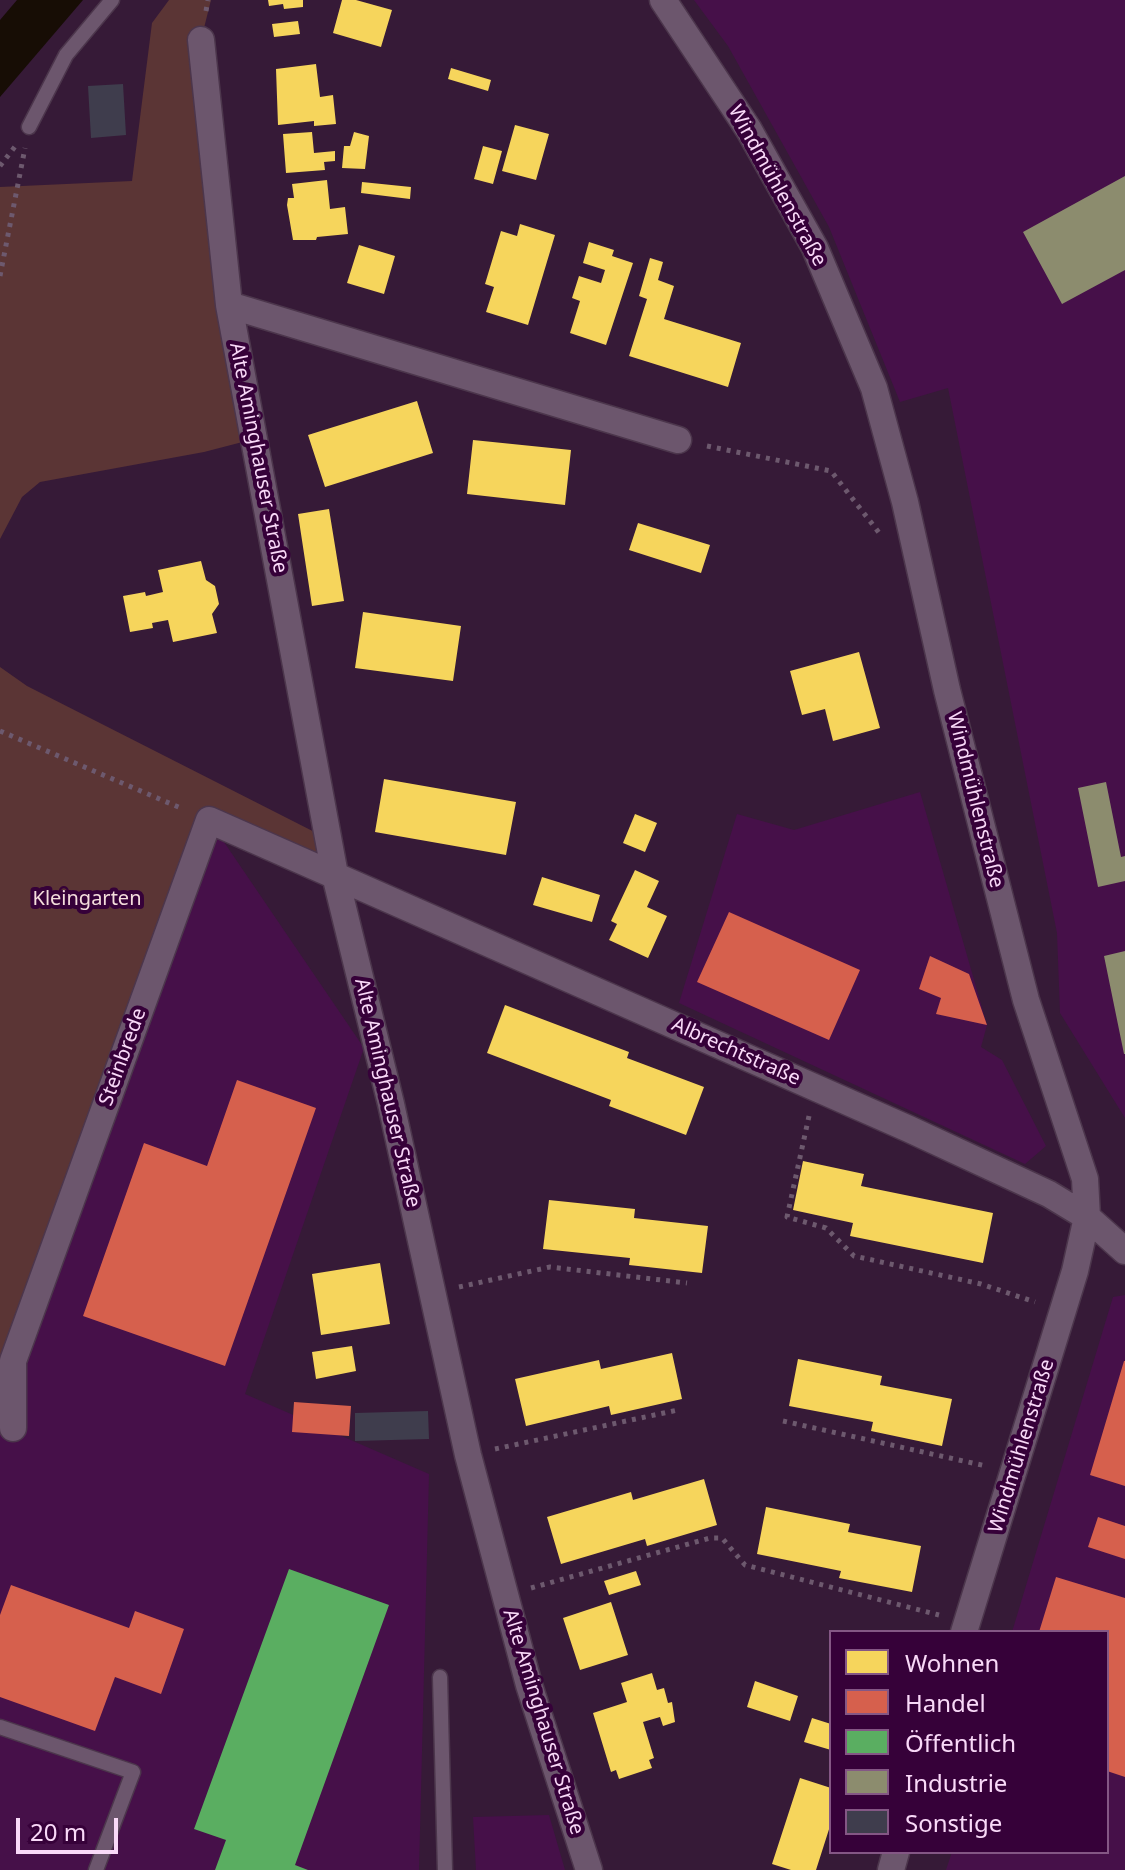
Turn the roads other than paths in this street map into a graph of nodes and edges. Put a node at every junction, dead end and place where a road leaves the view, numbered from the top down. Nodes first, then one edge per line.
1 (112, 0) edge
2 (663, 0) edge
3 (201, 40) dead end
4 (29, 127) road end
5 (229, 305) junction
6 (678, 440) road end
7 (335, 875) junction
8 (1087, 1217) junction
9 (1125, 1251) edge
10 (7, 1434) edge
11 (966, 1627) edge
12 (440, 1677) dead end
13 (0, 1727) edge
14 (96, 1870) edge
15 (445, 1870) edge
16 (589, 1870) edge

1 - 4 lane
2 - 8 street, Windmühlenstraße
3 - 5 street, Alte Aminghauser Straße
5 - 6 street, Alte Aminghauser Straße
5 - 7 street, Alte Aminghauser Straße
7 - 8 street, Albrechtstraße
7 - 10 street, Steinbrede
7 - 16 street, Alte Aminghauser Straße
8 - 9 street, Albrechtstraße
8 - 11 street, Windmühlenstraße
12 - 15 lane
13 - 14 lane

